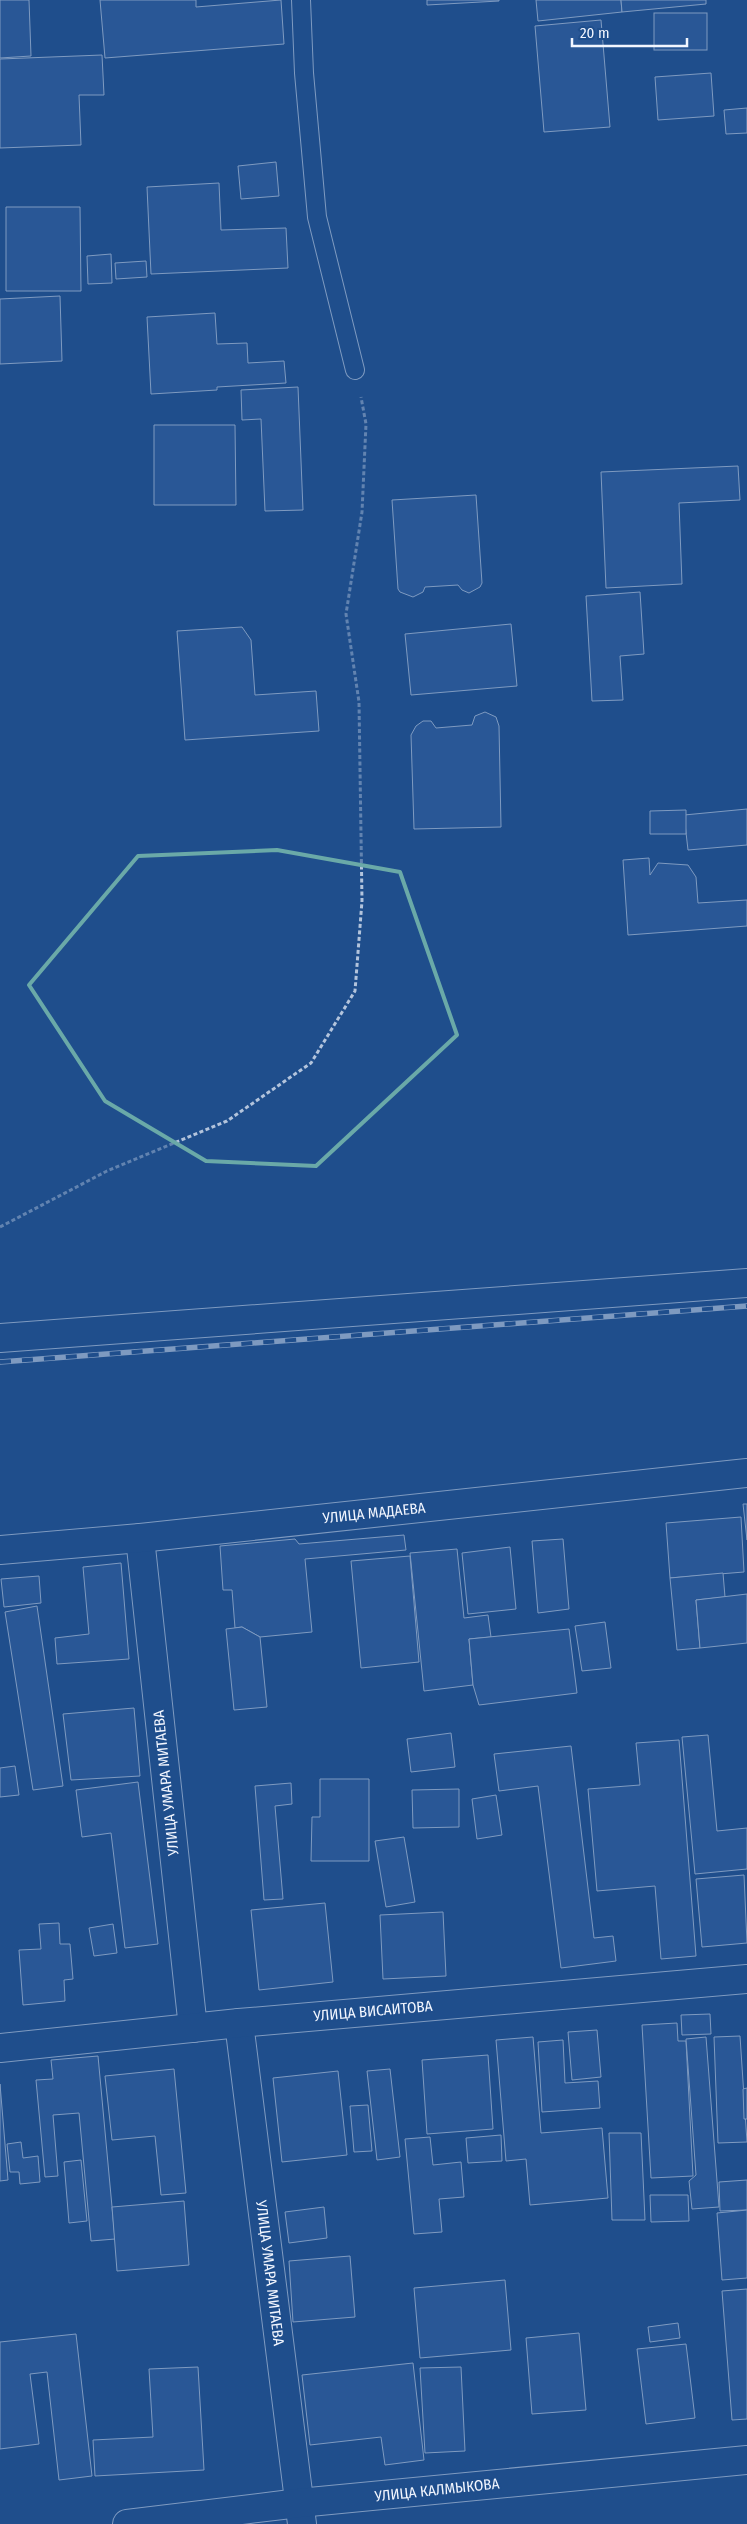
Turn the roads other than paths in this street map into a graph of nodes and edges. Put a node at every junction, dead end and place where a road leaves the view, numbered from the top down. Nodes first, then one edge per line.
1 (301, 0) edge
2 (355, 370) road end
3 (747, 1284) edge
4 (0, 1338) edge
5 (747, 1473) edge
6 (140, 1538) junction
7 (0, 1550) edge
8 (747, 1979) edge
9 (239, 2023) junction
10 (192, 2028) junction
11 (0, 2048) edge
12 (747, 2460) edge
13 (300, 2514) edge
14 (127, 2524) edge

1 - 2 lane
3 - 4 street
5 - 6 street, УЛИЦА МАДАЕВА
6 - 7 street, УЛИЦА МАДАЕВА
6 - 10 street, УЛИЦА УМАРА МИТАЕВА
8 - 9 street, УЛИЦА ВИСАИТОВА
9 - 10 street, УЛИЦА ВИСАИТОВА
9 - 13 street, УЛИЦА УМАРА МИТАЕВА
10 - 11 street, УЛИЦА ВИСАИТОВА
12 - 13 street, УЛИЦА КАЛМЫКОВА
13 - 14 street, УЛИЦА КАЛМЫКОВА

